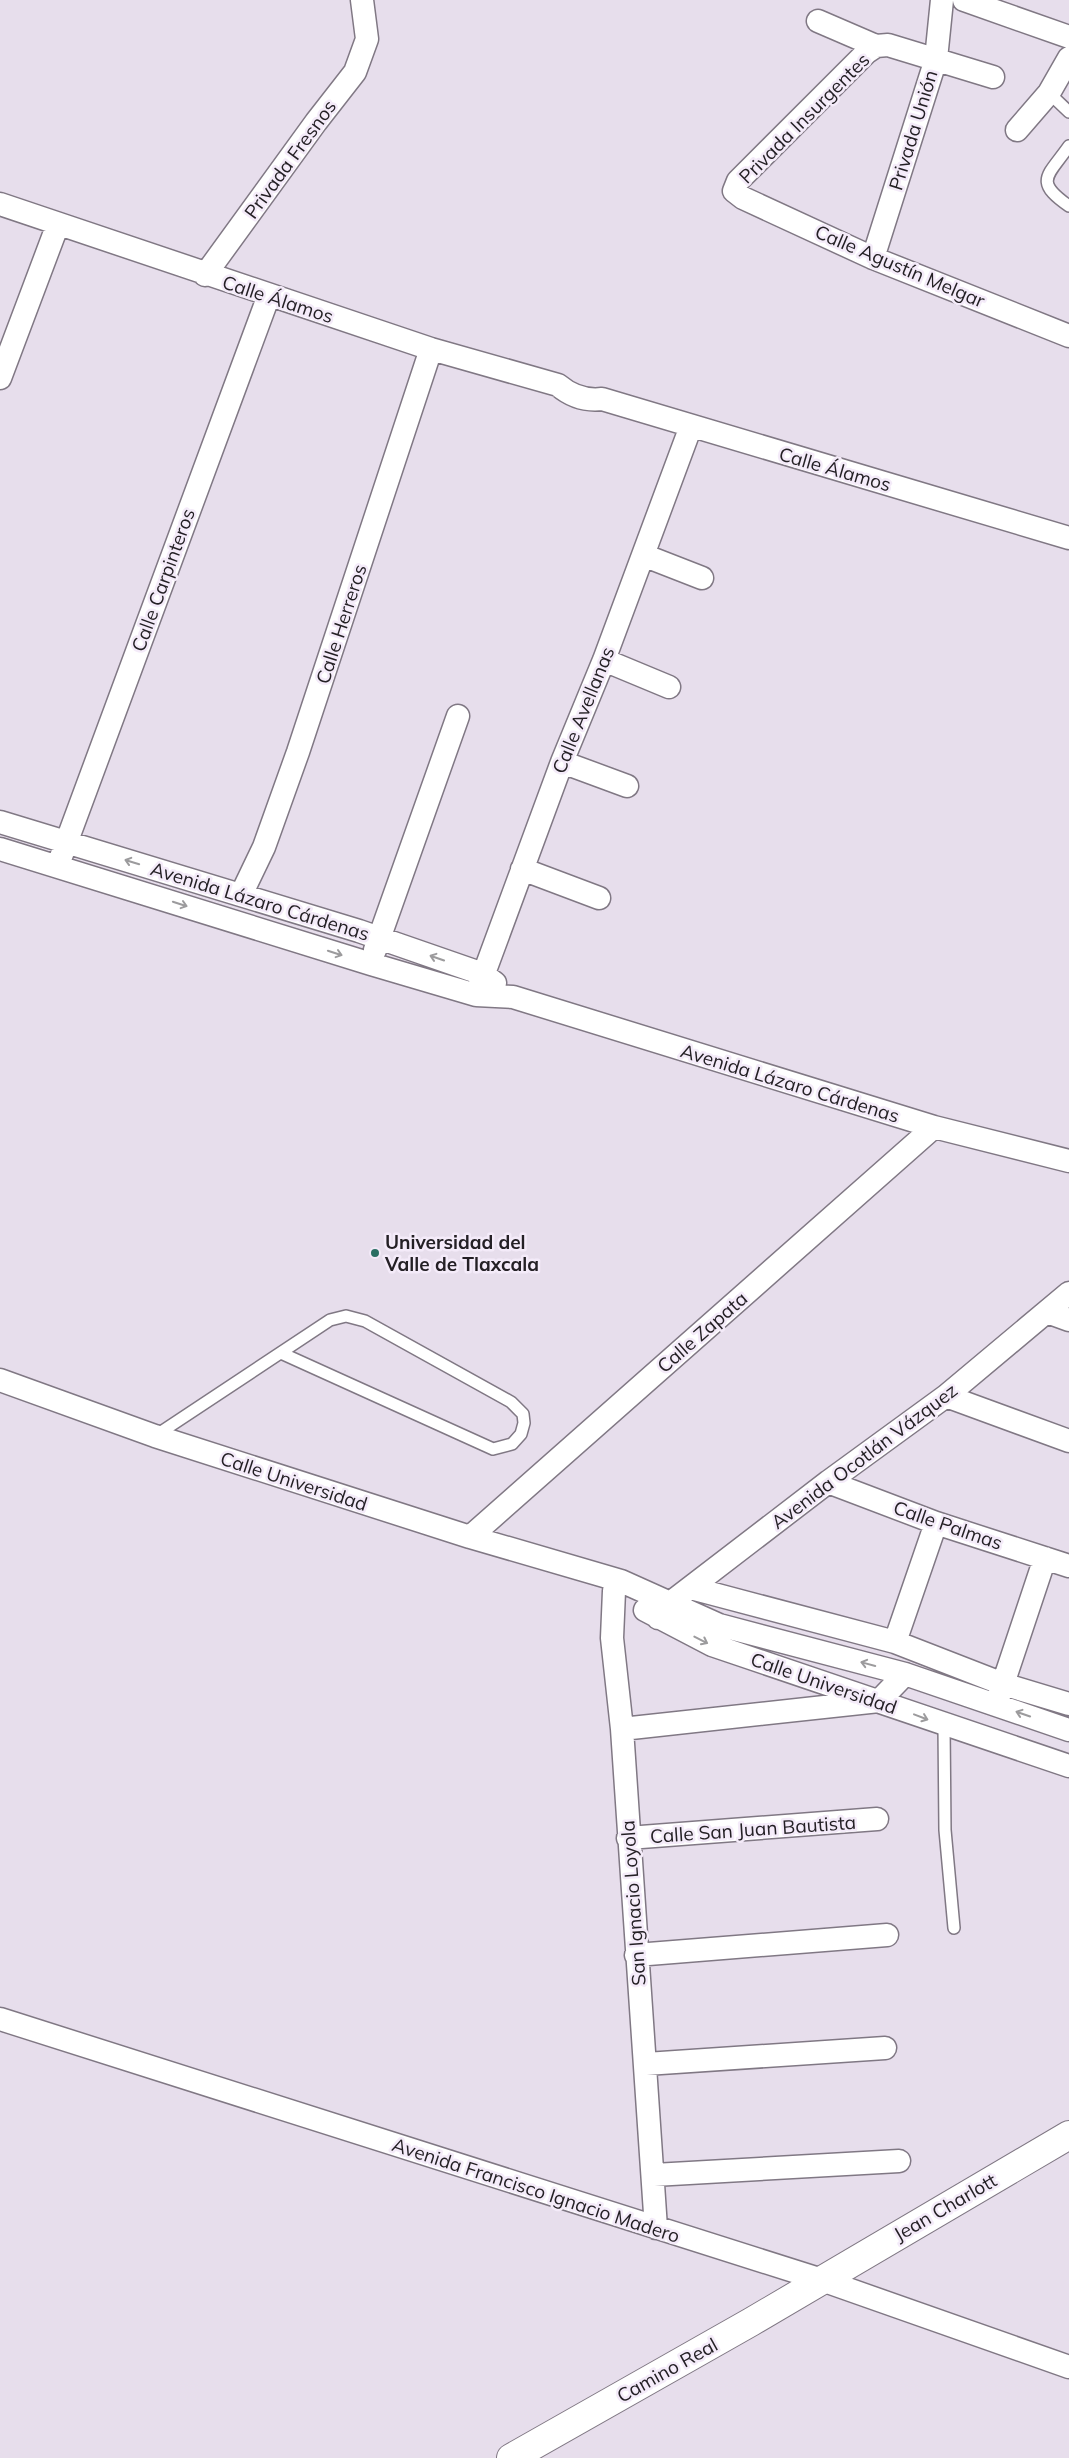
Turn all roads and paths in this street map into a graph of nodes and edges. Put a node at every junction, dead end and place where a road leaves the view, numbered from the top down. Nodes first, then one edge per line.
1 (362, 0) edge
2 (942, 0) edge
3 (964, 0) edge
4 (818, 21) dead end
5 (1069, 37) edge
6 (876, 46) junction
7 (1069, 58) edge
8 (936, 59) junction
9 (993, 77) dead end
10 (1049, 93) junction
11 (1069, 112) edge
12 (1017, 130) dead end
13 (1069, 146) edge
14 (734, 191) joint
15 (0, 204) edge
16 (1069, 206) edge
17 (58, 224) junction
18 (873, 258) junction
19 (205, 275) junction
20 (269, 296) junction
21 (1069, 336) edge
22 (431, 349) junction
23 (0, 378) edge
24 (691, 426) junction
25 (1069, 538) edge
26 (643, 555) junction
27 (702, 578) dead end
28 (604, 660) junction
29 (669, 687) dead end
30 (458, 716) dead end
31 (562, 762) junction
32 (627, 786) dead end
33 (0, 822) edge
34 (66, 842) junction
35 (0, 848) edge
36 (58, 865) junction
37 (522, 869) junction
38 (241, 895) junction
39 (599, 898) dead end
40 (380, 938) junction
41 (371, 964) junction
42 (480, 984) junction
43 (934, 1127) junction
44 (1069, 1161) edge
45 (1069, 1293) edge
46 (1047, 1312) junction
47 (1069, 1320) edge
48 (281, 1353) junction
49 (0, 1380) edge
50 (946, 1396) junction
51 (155, 1436) junction
52 (1069, 1441) edge
53 (828, 1482) junction
54 (936, 1523) junction
55 (470, 1537) junction
56 (1045, 1558) junction
57 (1069, 1566) edge
58 (618, 1586) junction
59 (691, 1588) junction
60 (663, 1611) junction
61 (895, 1642) junction
62 (905, 1674) junction
63 (999, 1694) junction
64 (879, 1701) junction
65 (1069, 1704) edge
66 (944, 1726) junction
67 (622, 1729) junction
68 (1069, 1730) edge
69 (1069, 1766) edge
70 (877, 1819) dead end
71 (628, 1838) junction
72 (954, 1928) dead end
73 (887, 1935) dead end
74 (636, 1955) junction
75 (0, 2019) edge
76 (885, 2048) dead end
77 (646, 2064) junction
78 (1069, 2135) edge
79 (899, 2161) dead end
80 (654, 2176) junction
81 (656, 2228) junction
82 (822, 2280) junction
83 (1069, 2367) edge
84 (511, 2458) edge

1 - 19 street, Privada Fresnos
2 - 8 street, Privada Unión
3 - 5 street
4 - 6 street
6 - 8 street
6 - 14 street, Privada Insurgentes
7 - 10 street
8 - 9 street
8 - 18 street, Privada Unión
10 - 11 lane
10 - 12 street
13 - 16 lane
14 - 18 street, Calle Agustín Melgar
15 - 17 street, Calle Álamos
17 - 19 street, Calle Álamos
17 - 23 street
18 - 21 street, Calle Agustín Melgar
19 - 20 street, Calle Álamos
20 - 22 street, Calle Álamos
20 - 34 street, Calle Carpinteros
22 - 24 street, Calle Álamos
22 - 38 street, Calle Herreros
24 - 25 street, Calle Álamos
24 - 26 street, Calle Avellanas
26 - 27 street
26 - 28 street, Calle Avellanas
28 - 29 street
28 - 31 street, Calle Avellanas
30 - 40 street
31 - 32 street
31 - 37 street, Calle Avellanas
33 - 34 street, Avenida Lázaro Cárdenas
34 - 36 street, Calle Carpinteros
38 -> 34 street, Avenida Lázaro Cárdenas
35 - 36 street, Avenida Lázaro Cárdenas
36 -> 41 street, Avenida Lázaro Cárdenas
37 - 39 street
37 - 42 street, Calle Avellanas
38 - 40 street, Avenida Lázaro Cárdenas
40 - 41 street
42 -> 40 street, Avenida Lázaro Cárdenas
41 - 42 street, Avenida Lázaro Cárdenas
42 - 43 street, Avenida Lázaro Cárdenas
43 - 44 street, Avenida Lázaro Cárdenas
43 - 55 street, Calle Zapata
45 - 46 street, Avenida Ocotlán Vázquez
46 - 47 street
46 - 50 street, Avenida Ocotlán Vázquez
48 - 48 lane
48 - 51 lane
49 - 51 street, Calle Universidad
50 - 52 street
50 - 53 street, Avenida Ocotlán Vázquez
51 - 55 street, Calle Universidad
53 - 54 street, Calle Palmas
53 - 59 street, Avenida Ocotlán Vázquez
54 - 56 street, Calle Palmas
54 - 61 street
55 - 58 street, Calle Universidad
56 - 57 street, Calle Palmas
56 - 63 street
58 - 60 street, Calle Universidad
58 - 67 street, San Ignacio Loyola
59 - 60 street, Avenida Ocotlán Vázquez
59 - 61 street
62 -> 60 street, Calle Universidad
60 -> 64 street, Calle Universidad
61 - 63 street
62 - 63 street, Calle Universidad
62 - 64 street
63 - 65 street
68 -> 63 street, Calle Universidad
64 -> 66 street, Calle Universidad
64 - 67 street
66 - 69 street, Calle Universidad
66 - 72 lane
67 - 71 street, San Ignacio Loyola
70 - 71 street, Calle San Juan Bautista
71 - 74 street, San Ignacio Loyola
73 - 74 street
74 - 77 street, San Ignacio Loyola
75 - 81 street, Avenida Francisco Ignacio Madero
76 - 77 street
77 - 80 street, San Ignacio Loyola
78 - 82 street, Jean Charlott
79 - 80 street
80 - 81 street, San Ignacio Loyola
81 - 82 street, Avenida Francisco Ignacio Madero
82 - 83 street, Avenida Francisco Ignacio Madero
82 - 84 street, Camino Real

